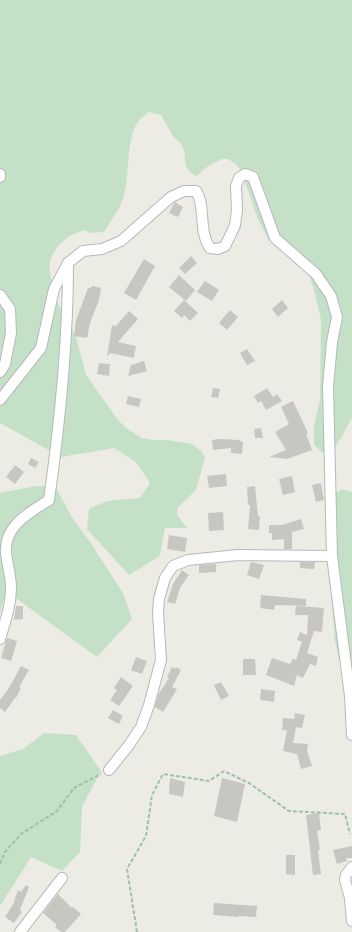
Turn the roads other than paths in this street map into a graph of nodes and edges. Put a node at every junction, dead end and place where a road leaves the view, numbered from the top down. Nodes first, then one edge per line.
1 (68, 263) junction
2 (0, 295) edge
3 (0, 372) edge
4 (0, 400) edge
5 (332, 556) junction
6 (0, 639) edge
7 (352, 735) edge
8 (109, 770) road end
9 (352, 867) edge
10 (62, 878) dead end
11 (352, 921) edge
12 (20, 932) edge

1 - 4 street
1 - 5 street
1 - 6 street
2 - 3 street
5 - 7 street
5 - 8 street
9 - 11 street
10 - 12 street

